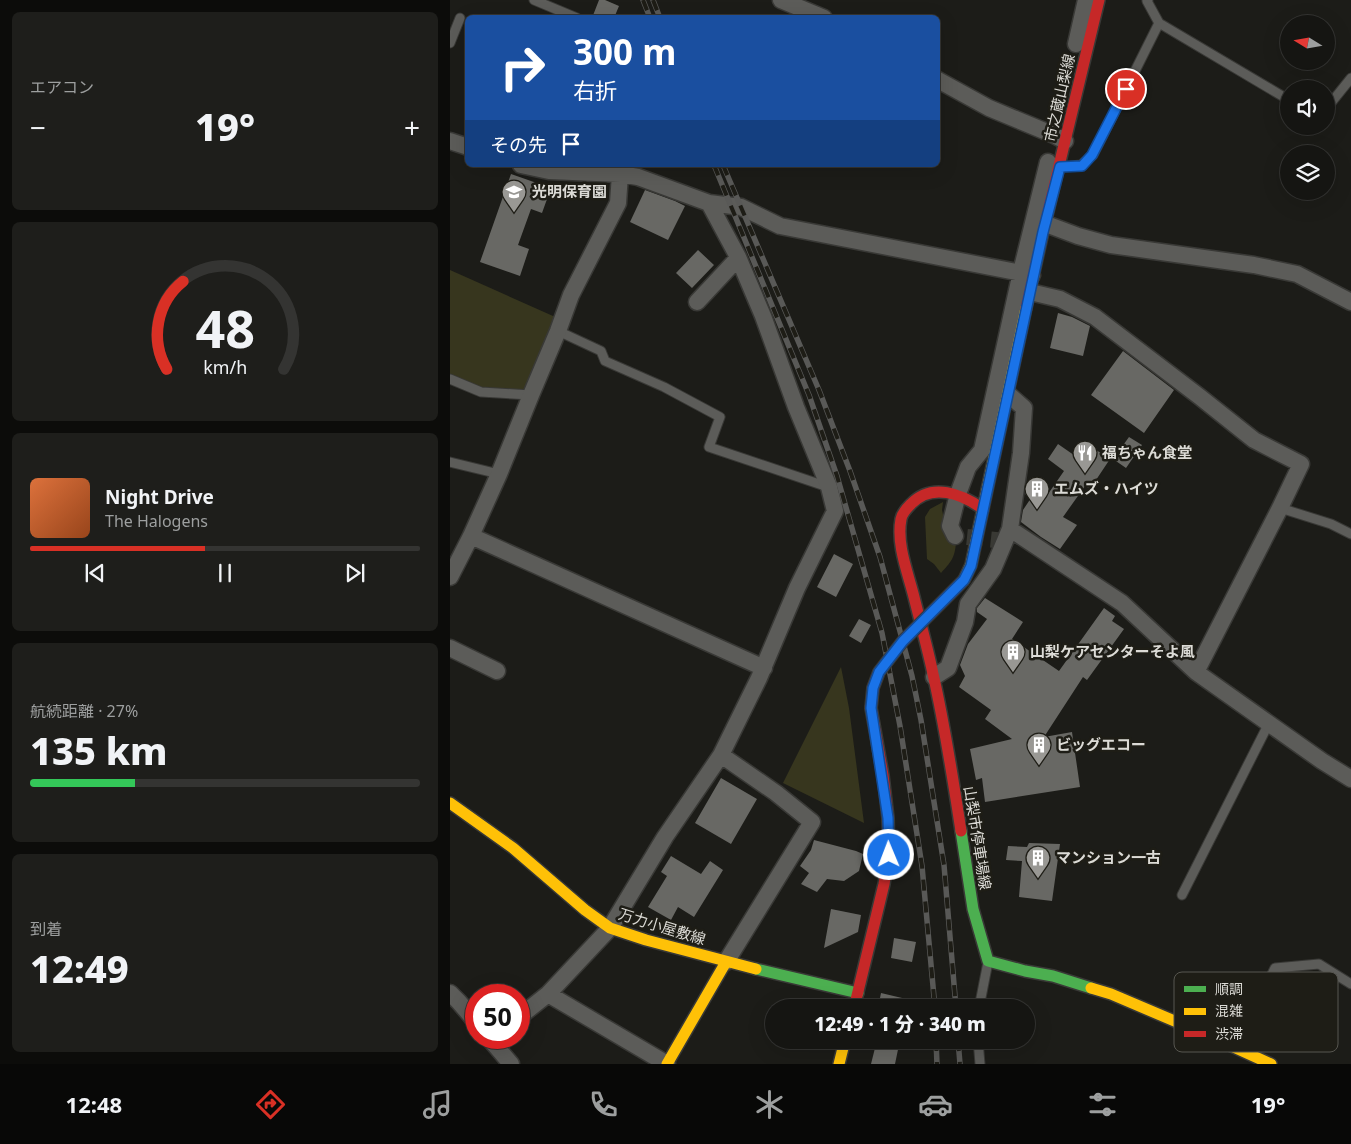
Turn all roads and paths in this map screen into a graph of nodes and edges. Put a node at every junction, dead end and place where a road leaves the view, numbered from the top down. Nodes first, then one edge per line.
1 (534, 0) edge
2 (781, 0) edge
3 (1086, 0) edge
4 (1099, 0) edge
5 (1148, 0) edge
6 (798, 3) edge
7 (570, 15) edge
8 (819, 15) edge
9 (460, 18) dead end
10 (1159, 23) junction
11 (450, 43) edge
12 (1351, 78) edge
13 (940, 81) edge
14 (1280, 95) edge
15 (1335, 97) edge
16 (1060, 138) junction
17 (450, 141) edge
18 (465, 146) edge
19 (529, 167) edge
20 (1060, 167) junction
21 (620, 174) junction
22 (709, 203) junction
23 (1046, 224) junction
24 (738, 258) junction
25 (1028, 274) junction
26 (1030, 292) junction
27 (697, 302) dead end
28 (1351, 302) edge
29 (558, 331) junction
30 (450, 379) edge
31 (1008, 394) junction
32 (531, 395) junction
33 (450, 462) edge
34 (499, 474) junction
35 (829, 487) junction
36 (958, 494) junction
37 (1280, 508) junction
38 (983, 509) junction
39 (1010, 529) junction
40 (1351, 534) edge
41 (471, 536) junction
42 (955, 536) dead end
43 (450, 577) edge
44 (450, 648) edge
45 (764, 668) junction
46 (498, 671) dead end
47 (1196, 672) junction
48 (934, 677) junction
49 (1269, 723) junction
50 (720, 755) junction
51 (1351, 779) edge
52 (450, 803) edge
53 (1182, 895) dead end
54 (610, 928) junction
55 (726, 962) junction
56 (988, 962) junction
57 (1272, 972) edge
58 (1332, 972) edge
59 (1338, 976) edge
60 (1351, 984) edge
61 (450, 993) edge
62 (858, 993) junction
63 (548, 994) junction
64 (856, 999) edge
65 (981, 999) edge
66 (530, 1008) edge
67 (465, 1009) edge
68 (1174, 1021) edge
69 (499, 1049) edge
70 (842, 1049) edge
71 (979, 1049) edge
72 (1241, 1052) edge
73 (1252, 1060) edge
74 (511, 1064) edge
75 (667, 1064) edge
76 (838, 1064) edge
77 (980, 1064) edge
78 (1271, 1064) edge

1 - 7 lane
2 - 6 street
3 - 16 street
4 - 16 main road, 市之蔵山梨線
5 - 10 lane
6 - 8 street
9 - 11 lane
10 - 14 lane
10 - 20 lane
12 - 15 lane
13 - 16 street
16 - 20 main road, 市之蔵山梨線
16 - 25 street
17 - 18 street
19 - 21 street
20 - 23 main road, 市之蔵山梨線
21 - 22 street
21 - 29 street
22 - 24 street
22 - 25 street
23 - 25 main road, 市之蔵山梨線
23 - 28 street
24 - 27 street
24 - 35 street
25 - 26 main road, 市之蔵山梨線
25 - 36 street
26 - 31 main road, 市之蔵山梨線
26 - 37 street
29 - 32 street
29 - 35 lane
30 - 32 lane
31 - 38 main road, 市之蔵山梨線
31 - 39 street
32 - 34 street
33 - 34 lane
34 - 41 street
35 - 45 street
36 - 38 main road, 山梨市停車場線
36 - 42 street
36 - 48 main road, 山梨市停車場線
37 - 40 lane
37 - 47 street
38 - 62 main road, 市之蔵山梨線, bridge
39 - 47 street
39 - 48 street
41 - 43 street
41 - 45 street
44 - 46 street
45 - 50 street
47 - 49 street
48 - 56 main road, 山梨市停車場線
49 - 51 street
49 - 53 lane
50 - 54 street
50 - 55 street
52 - 54 main road, 万力小屋敷線
54 - 55 main road, 万力小屋敷線
54 - 63 street
55 - 62 main road, 万力小屋敷線
55 - 75 main road
56 - 65 lane
56 - 68 main road
57 - 58 lane
59 - 60 lane
61 - 67 street
62 - 64 main road
63 - 66 street
63 - 75 street
69 - 74 street
70 - 76 main road
71 - 77 lane
72 - 73 main road
73 - 78 main road

